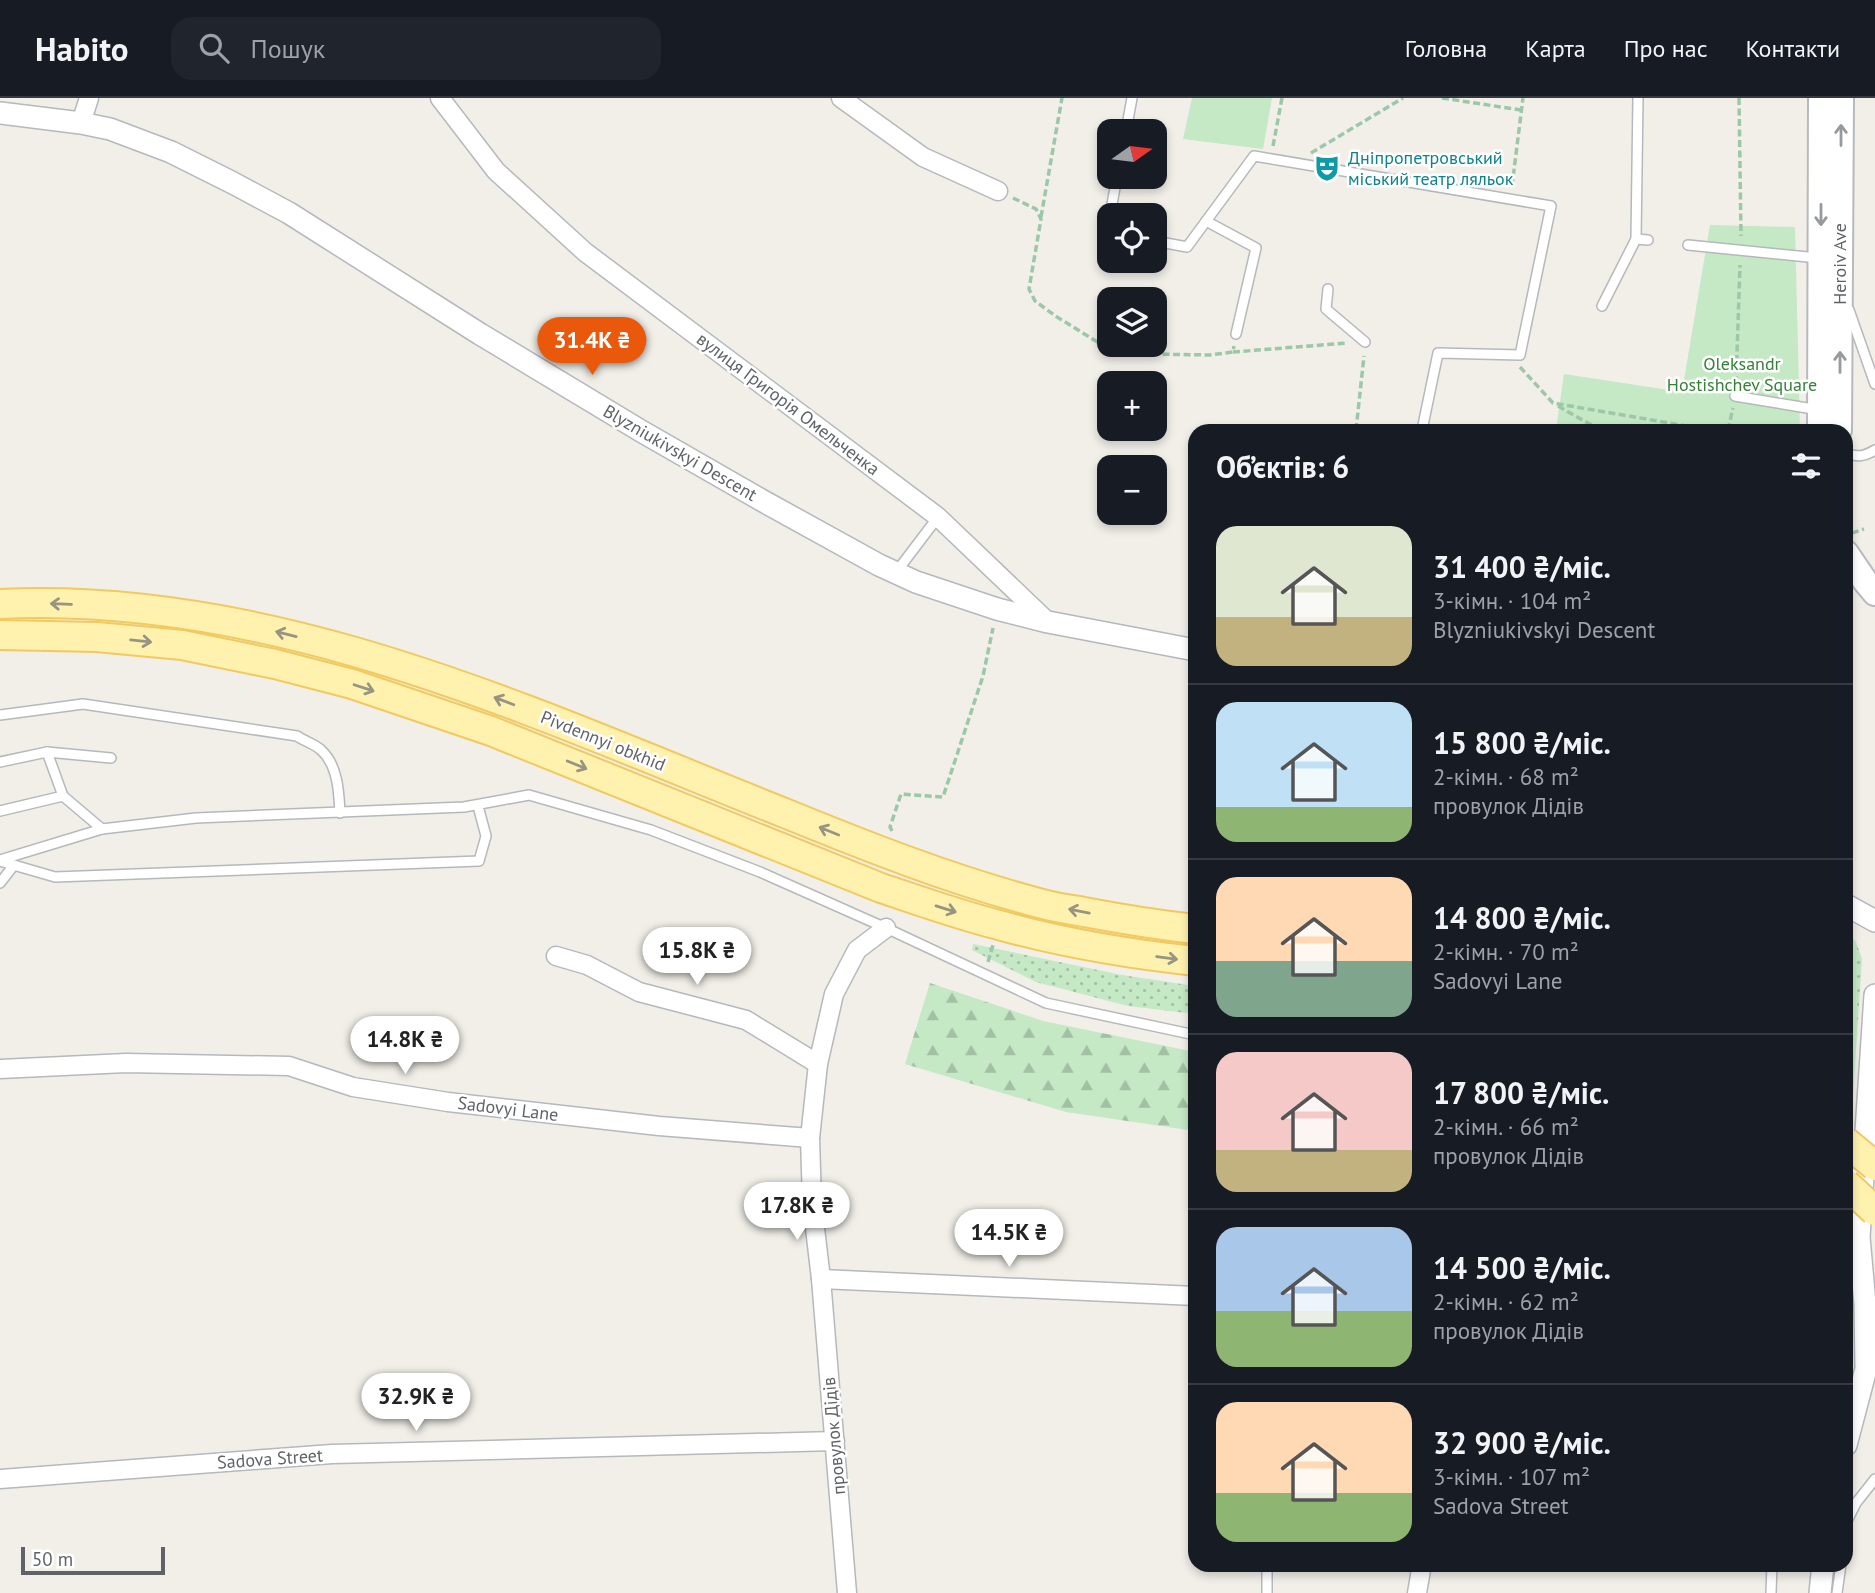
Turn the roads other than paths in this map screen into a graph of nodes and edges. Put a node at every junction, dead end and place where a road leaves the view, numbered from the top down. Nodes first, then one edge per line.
1 (89, 98) edge
2 (440, 98) edge
3 (841, 98) edge
4 (1132, 98) edge
5 (1638, 98) edge
6 (1821, 98) edge
7 (1841, 98) edge
8 (0, 113) edge
9 (1128, 119) edge
10 (81, 123) junction
11 (998, 191) road end
12 (1206, 221) junction
13 (1636, 239) junction
14 (1648, 240) dead end
15 (1167, 243) edge
16 (1688, 245) dead end
17 (1821, 259) junction
18 (1839, 283) junction
19 (1328, 289) dead end
20 (1602, 306) dead end
21 (1236, 334) road end
22 (1365, 342) road end
23 (1863, 350) junction
24 (1875, 352) edge
25 (1875, 384) edge
26 (1735, 396) dead end
27 (1423, 424) edge
28 (1818, 424) edge
29 (1824, 424) edge
30 (1824, 424) edge
31 (1875, 450) edge
32 (1853, 456) edge
33 (938, 517) junction
34 (1853, 563) edge
35 (895, 572) junction
36 (1875, 593) edge
37 (0, 604) edge
38 (1048, 622) junction
39 (0, 635) edge
40 (1188, 649) edge
41 (0, 715) edge
42 (47, 752) junction
43 (111, 758) dead end
44 (0, 762) edge
45 (63, 796) junction
46 (478, 806) junction
47 (0, 811) edge
48 (340, 813) junction
49 (102, 829) junction
50 (0, 861) edge
51 (14, 865) junction
52 (0, 883) edge
53 (1853, 909) edge
54 (1875, 922) edge
55 (886, 928) junction
56 (1188, 928) edge
57 (556, 956) dead end
58 (1188, 960) edge
59 (1875, 995) edge
60 (1188, 1033) edge
61 (1873, 1049) edge
62 (818, 1064) junction
63 (0, 1069) edge
64 (810, 1138) junction
65 (1853, 1149) edge
66 (1875, 1166) edge
67 (1853, 1190) edge
68 (1875, 1210) edge
69 (1853, 1236) edge
70 (821, 1279) junction
71 (1188, 1296) edge
72 (1853, 1418) edge
73 (835, 1441) junction
74 (0, 1479) edge
75 (1875, 1479) edge
76 (1853, 1509) edge
77 (1266, 1572) edge
78 (1421, 1572) edge
79 (1772, 1572) edge
80 (1821, 1572) edge
81 (1840, 1572) edge
82 (847, 1593) edge
83 (1267, 1593) edge
84 (1417, 1593) edge
85 (1771, 1593) edge
86 (1820, 1593) edge
87 (1837, 1593) edge

1 - 10 street
2 - 33 street, вулиця Григорія Омельченка
3 - 11 street
4 - 9 lane
5 - 13 lane
6 -> 17 main road
18 -> 7 main road, Heroiv Ave
8 - 10 street, Blyzniukivskyi Descent
10 - 35 street, Blyzniukivskyi Descent
12 - 15 lane
12 - 21 lane
12 - 27 lane
13 - 14 lane
13 - 20 lane
16 - 17 lane
17 - 29 main road
18 - 23 lane
30 -> 18 main road, Heroiv Ave
19 - 22 lane
23 - 24 lane
23 - 25 lane
26 - 28 lane
31 - 32 lane
33 - 35 lane
33 - 38 street, вулиця Григорія Омельченка
34 - 36 main road
35 - 38 street, Blyzniukivskyi Descent
56 -> 37 main road, Pivdennyi obkhid
38 - 40 street, Blyzniukivskyi Descent
39 -> 58 main road, Pivdennyi obkhid
41 - 48 lane
42 - 43 lane
42 - 44 lane
42 - 45 lane
45 - 47 lane
45 - 49 lane
46 - 48 lane
46 - 51 lane
46 - 55 lane
48 - 49 lane
49 - 50 lane
50 - 51 lane
51 - 52 lane
53 - 54 street
55 - 60 lane
55 - 62 street, провулок Дідів
57 - 62 street
59 - 61 street
61 - 69 street
62 - 64 street, провулок Дідів
63 - 64 street, Sadovyi Lane
64 - 70 street, провулок Дідів
65 - 66 main road, bridge
67 - 68 main road, bridge
69 - 72 street
70 - 71 street
70 - 73 street, провулок Дідів
73 - 74 street, Sadova Street
73 - 82 street, провулок Дідів
75 - 76 lane
77 - 83 lane
78 - 84 street
79 - 85 lane
80 - 86 street
81 - 87 lane

